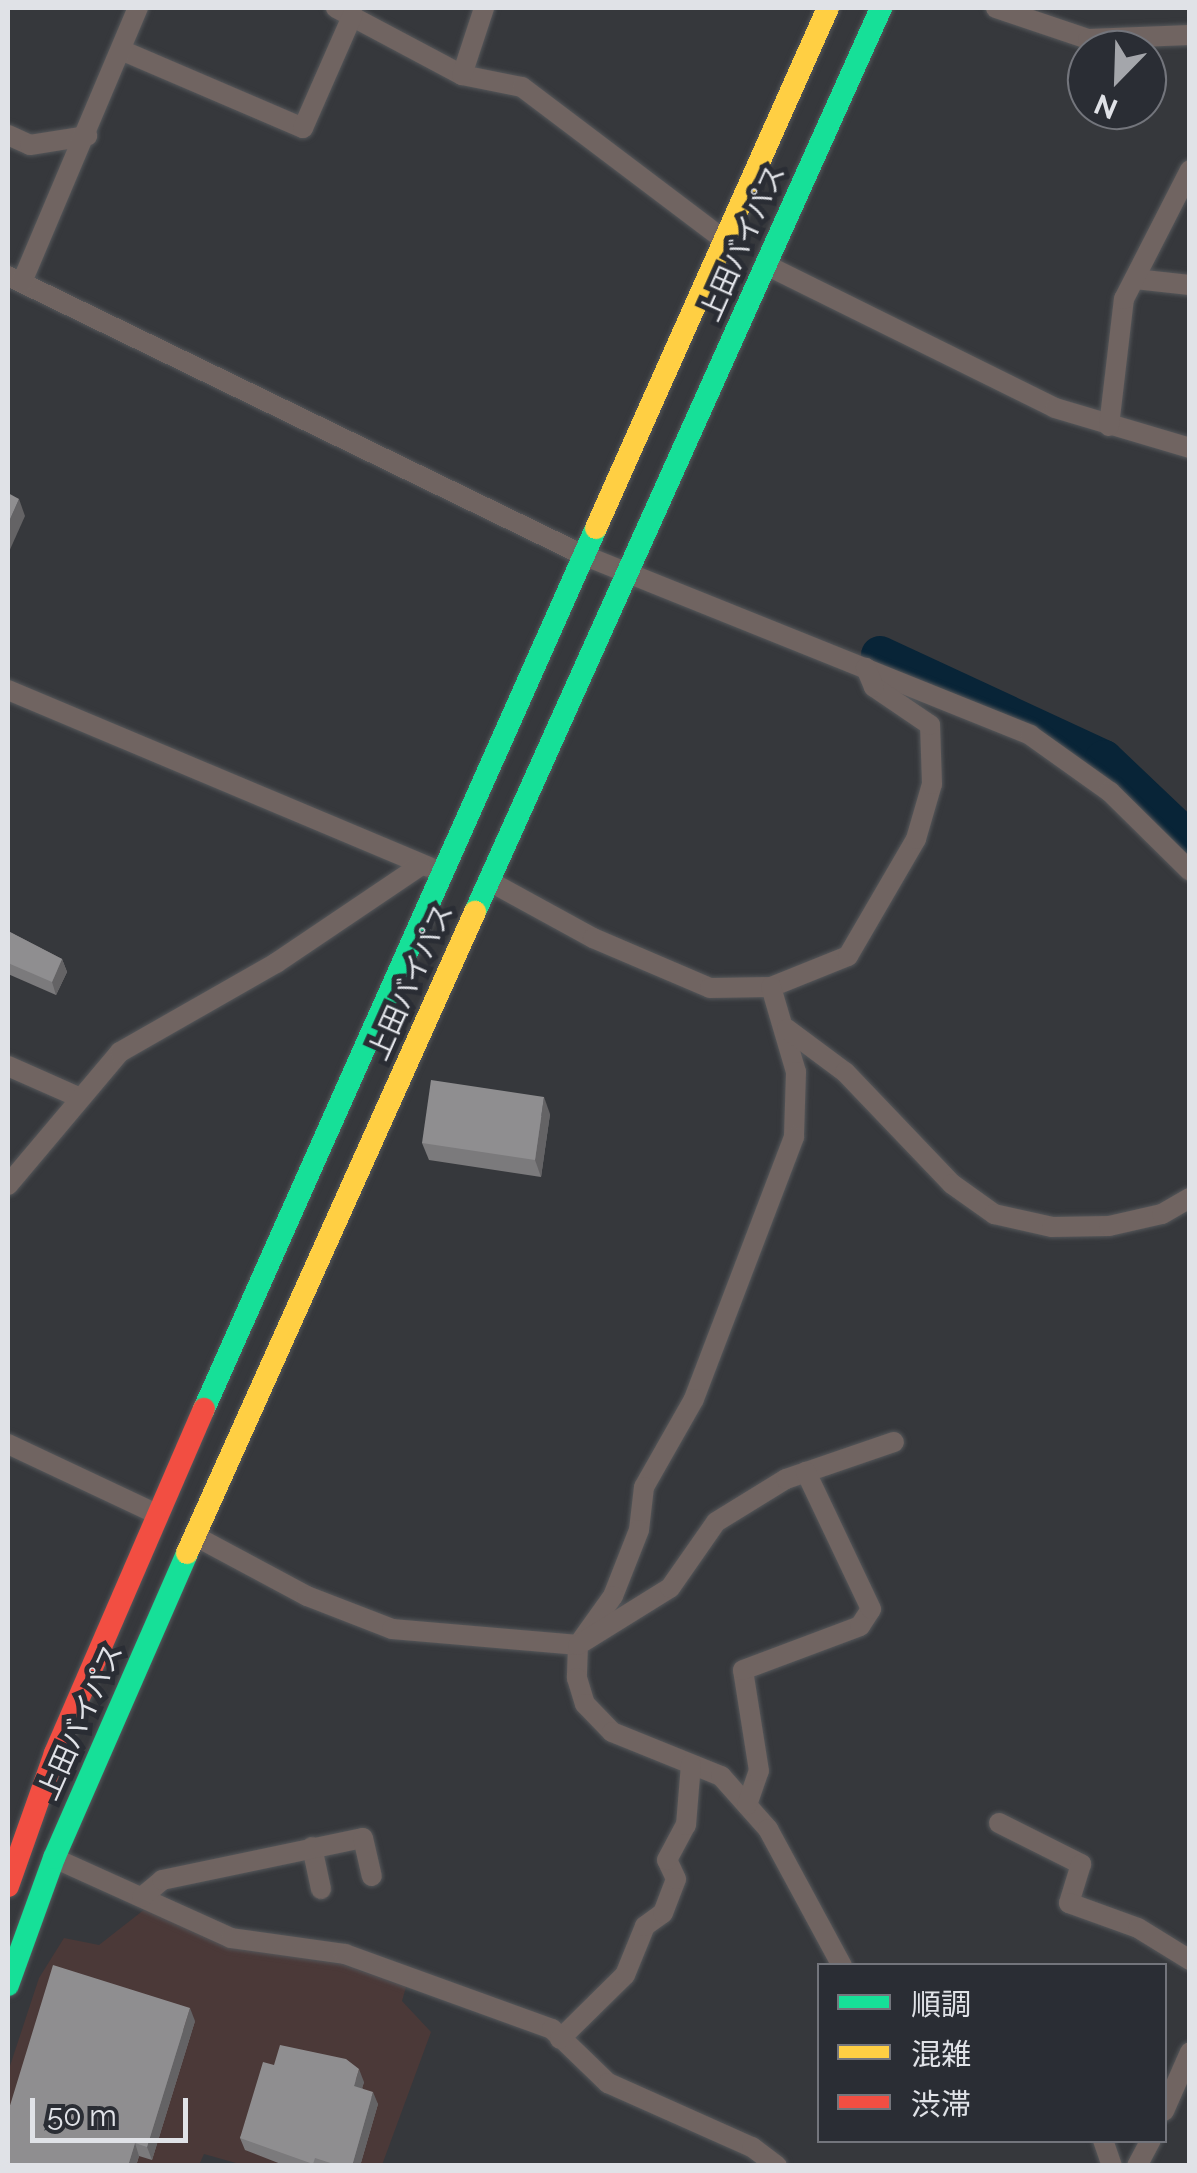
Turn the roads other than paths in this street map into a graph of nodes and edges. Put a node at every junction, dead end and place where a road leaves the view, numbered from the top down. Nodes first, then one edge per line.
1 (138, 8) edge
2 (484, 8) edge
3 (828, 8) edge
4 (880, 8) edge
5 (996, 8) edge
6 (344, 11) edge
7 (1190, 35) edge
8 (120, 50) junction
9 (462, 75) junction
10 (8, 135) edge
11 (87, 136) junction
12 (1190, 170) edge
13 (724, 239) junction
14 (766, 265) junction
15 (15, 279) edge
16 (1135, 279) junction
17 (1190, 284) edge
18 (1109, 426) junction
19 (1190, 448) edge
20 (582, 555) junction
21 (626, 573) junction
22 (866, 668) junction
23 (8, 690) edge
24 (430, 867) junction
25 (1190, 870) edge
26 (489, 881) junction
27 (772, 987) junction
28 (788, 1029) junction
29 (8, 1066) edge
30 (78, 1097) junction
31 (8, 1185) edge
32 (1190, 1198) edge
33 (894, 1442) dead end
34 (8, 1444) edge
35 (806, 1472) junction
36 (157, 1514) junction
37 (195, 1536) junction
38 (578, 1645) junction
39 (691, 1764) junction
40 (747, 1805) junction
41 (998, 1824) dead end
42 (312, 1846) junction
43 (54, 1858) junction
44 (372, 1876) dead end
45 (9, 1880) edge
46 (321, 1889) dead end
47 (142, 1897) junction
48 (1190, 1960) edge
49 (840, 1963) edge
50 (8, 1985) edge
51 (560, 2039) junction
52 (1190, 2052) edge
53 (1167, 2103) edge
54 (1150, 2143) edge
55 (777, 2166) edge
56 (1138, 2166) edge

1 - 8 street
2 - 9 street
3 - 13 highway, 上田バイパス
4 - 14 highway, 上田バイパス
5 - 7 street
6 - 8 street
6 - 9 street
8 - 11 street
9 - 13 street
10 - 11 street
11 - 15 street
12 - 16 street
13 - 20 highway, 上田バイパス
14 - 18 street
14 - 21 highway, 上田バイパス
15 - 20 street
16 - 17 street
16 - 18 street
18 - 19 street
20 - 21 street
20 - 24 highway, 上田バイパス
21 - 22 street
21 - 26 highway, 上田バイパス
22 - 25 street
22 - 27 street
23 - 24 street
24 - 30 street
24 - 36 highway, 上田バイパス
26 - 27 street
26 - 37 highway, 上田バイパス
27 - 28 street
28 - 32 street
28 - 38 street
29 - 30 street
30 - 31 street
33 - 35 street
34 - 36 street
35 - 38 street
35 - 40 street
36 - 45 highway, 上田バイパス
37 - 38 street
37 - 43 highway, 上田バイパス
38 - 39 street
39 - 40 street
39 - 51 street
40 - 49 street
41 - 48 street
42 - 44 street
42 - 46 street
42 - 47 street
43 - 47 street
43 - 50 highway, 上田バイパス
47 - 51 street
51 - 55 street
52 - 53 street
54 - 56 street

